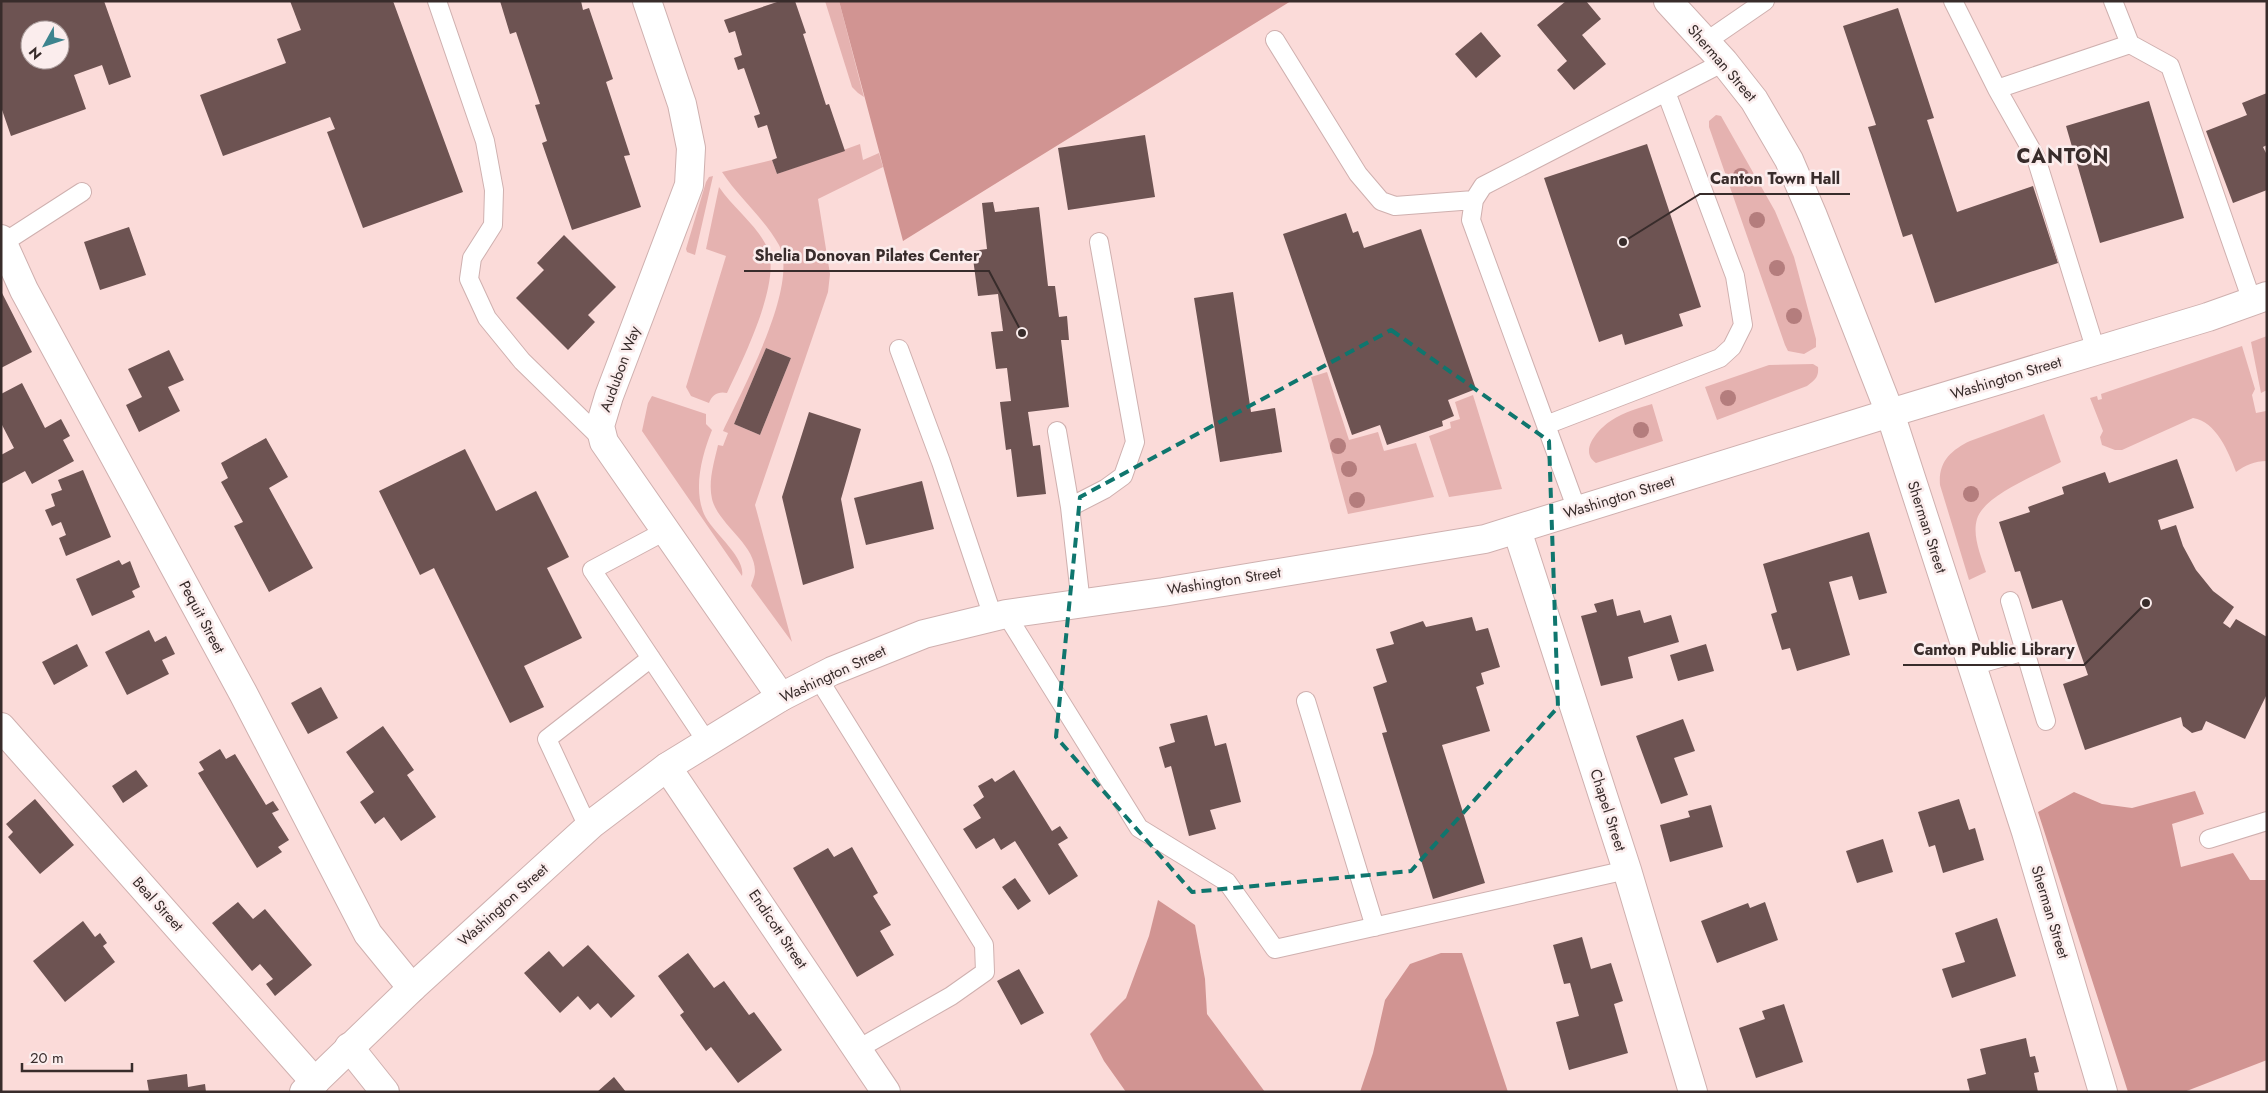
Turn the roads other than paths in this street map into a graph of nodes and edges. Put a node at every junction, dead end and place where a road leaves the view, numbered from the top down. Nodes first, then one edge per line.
1 (437, 1) edge
2 (647, 1) edge
3 (1764, 1) edge
4 (1953, 1) edge
5 (2113, 1) edge
6 (1676, 4) edge
7 (1275, 40) dead end
8 (1704, 43) junction
9 (2130, 44) junction
10 (1724, 62) junction
11 (1997, 89) junction
12 (1666, 92) junction
13 (82, 192) dead end
14 (1474, 200) junction
15 (2, 241) edge
16 (1099, 242) dead end
17 (2259, 299) edge
18 (899, 350) dead end
19 (2096, 351) junction
20 (1890, 413) junction
21 (1546, 425) junction
22 (1058, 431) dead end
23 (604, 442) junction
24 (1070, 508) junction
25 (1577, 510) junction
26 (667, 530) junction
27 (1517, 530) junction
28 (2010, 601) dead end
29 (1080, 604) junction
30 (999, 616) junction
31 (2025, 651) junction
32 (651, 658) junction
33 (1972, 666) junction
34 (818, 678) junction
35 (781, 698) junction
36 (1306, 701) dead end
37 (2046, 721) dead end
38 (1, 727) edge
39 (707, 742) junction
40 (667, 767) junction
41 (2267, 821) edge
42 (588, 828) junction
43 (2208, 838) dead end
44 (1627, 870) junction
45 (1375, 927) junction
46 (412, 988) junction
47 (349, 1047) junction
48 (858, 1049) junction
49 (309, 1087) edge
50 (385, 1092) edge
51 (886, 1092) edge
52 (1693, 1092) edge
53 (2103, 1092) edge

1 - 23 lane
2 - 23 main road, Audubon Way
3 - 8 lane
4 - 11 lane
5 - 9 lane
6 - 8 main road, Sherman Street
7 - 14 lane
8 - 10 main road, Sherman Street
9 - 11 lane
9 - 17 lane
10 - 12 lane
10 - 20 main road, Sherman Street
11 - 19 lane
12 - 14 lane
12 - 21 lane
13 - 15 lane
14 - 21 lane
15 - 46 main road, Pequit Street
16 - 24 lane
17 - 19 main road, Washington Street
18 - 30 lane
19 - 20 main road, Washington Street
20 - 25 main road, Washington Street
20 - 33 main road, Sherman Street
21 - 25 lane
22 - 24 lane
23 - 26 main road
24 - 29 lane
25 - 27 main road, Washington Street
26 - 32 lane
26 - 35 main road
27 - 29 main road, Washington Street
27 - 44 main road, Chapel Street
28 - 31 lane
29 - 30 main road, Washington Street
30 - 34 main road, Washington Street
30 - 45 lane
31 - 33 lane
31 - 37 lane
32 - 39 lane
32 - 42 lane
33 - 53 main road, Sherman Street
34 - 35 main road, Washington Street
34 - 48 lane
35 - 39 main road, Washington Street
36 - 45 lane
38 - 49 main road, Beal Street
39 - 40 main road, Washington Street
40 - 42 main road, Washington Street
40 - 48 main road, Endicott Street
41 - 43 lane
42 - 46 main road, Washington Street
44 - 45 lane
44 - 52 main road, Chapel Street
46 - 47 main road, Washington Street
47 - 49 main road, Washington Street
47 - 50 main road
48 - 51 main road, Endicott Street

